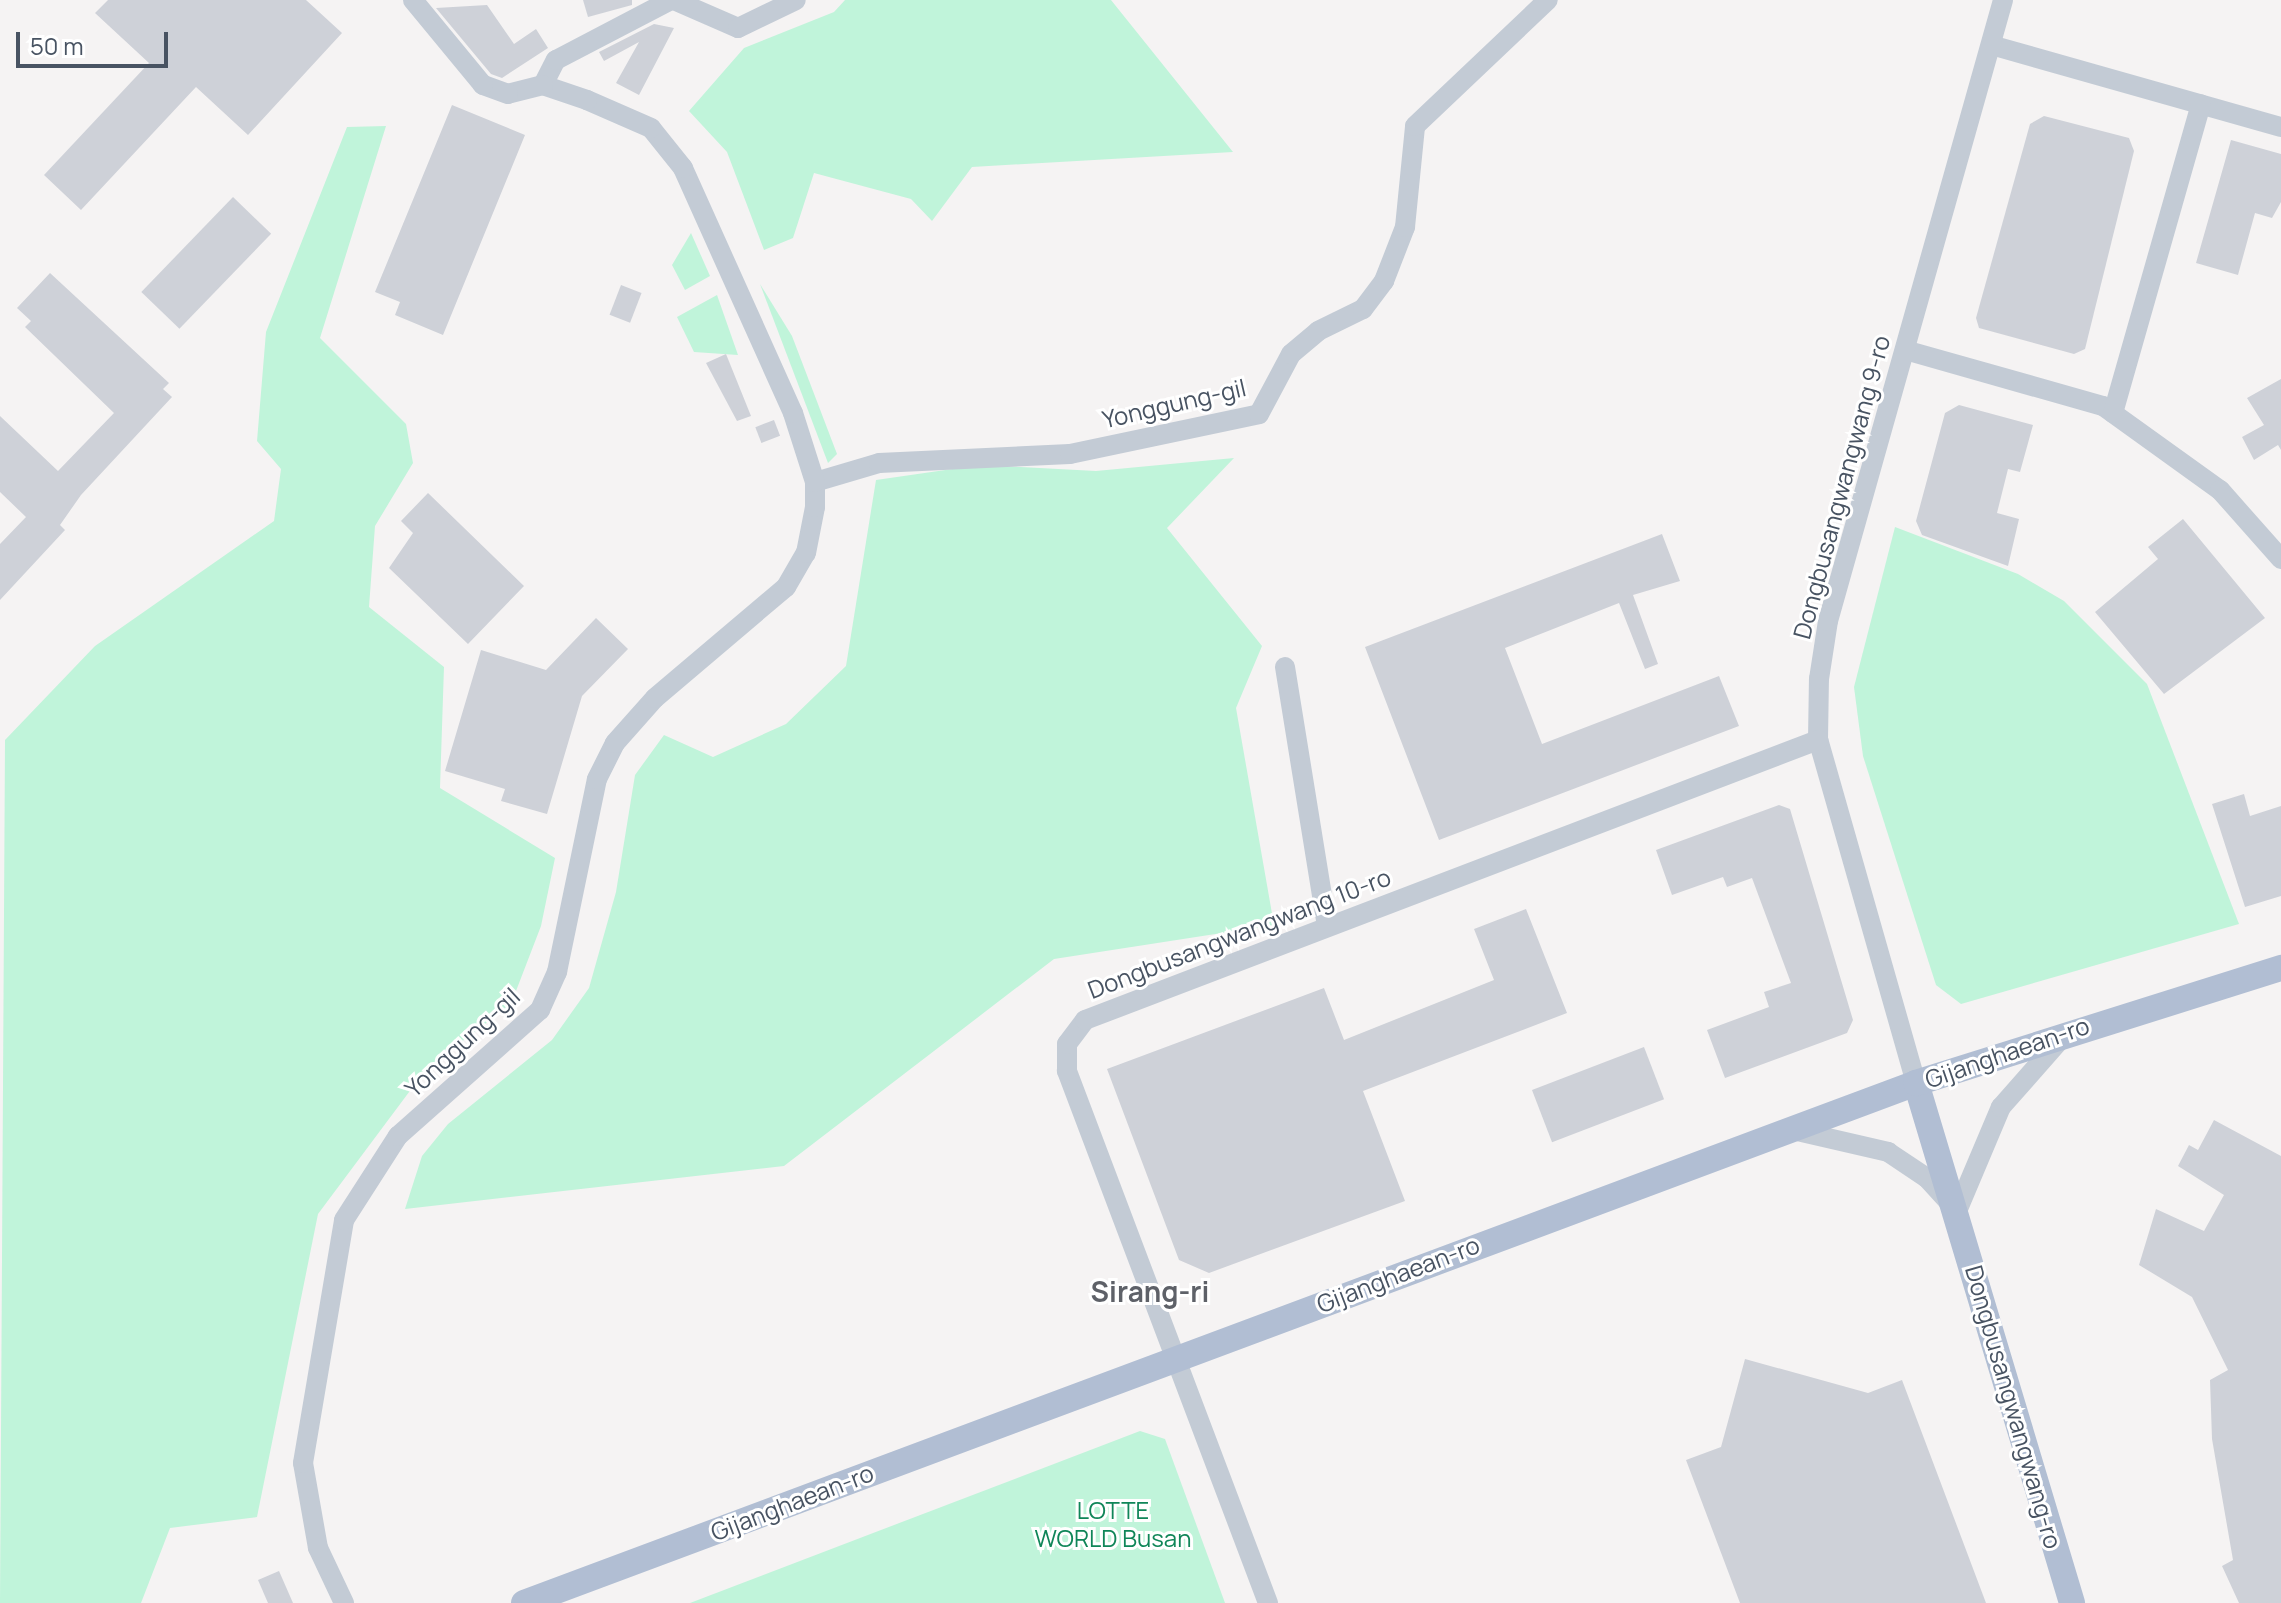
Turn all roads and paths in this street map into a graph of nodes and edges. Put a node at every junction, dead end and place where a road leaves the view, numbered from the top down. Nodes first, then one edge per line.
1 (413, 0) edge
2 (673, 0) edge
3 (796, 0) edge
4 (1548, 0) edge
5 (2003, 0) edge
6 (1991, 45) junction
7 (543, 85) junction
8 (2201, 104) junction
9 (2281, 127) edge
10 (1905, 350) junction
11 (2113, 413) junction
12 (815, 482) junction
13 (2281, 559) edge
14 (1285, 667) dead end
15 (1818, 740) junction
16 (1327, 927) junction
17 (2281, 968) edge
18 (2070, 1031) junction
19 (1916, 1083) junction
20 (1793, 1130) junction
21 (1957, 1211) junction
22 (1172, 1359) junction
23 (344, 1603) edge
24 (524, 1603) edge
25 (1268, 1603) edge
26 (2072, 1603) edge

1 - 7 street
2 - 3 street
2 - 7 street
4 - 12 street, Yonggung-gil
5 - 6 street, Dongbusangwangwang 9-ro
6 - 8 street
6 - 10 street, Dongbusangwangwang 9-ro
7 - 12 street, Yonggung-gil
8 - 9 street
8 - 11 street
10 - 11 street
10 - 15 street, Dongbusangwangwang 9-ro
11 - 13 street
12 - 23 street, Yonggung-gil
14 - 16 street
15 - 16 street, Dongbusangwangwang 10-ro
15 - 19 street, Dongbusangwangwang 9-ro
16 - 22 street, Dongbusangwangwang 10-ro
17 - 18 main road, Gijanghaean-ro
18 - 19 main road, Gijanghaean-ro
18 - 21 street
19 - 20 main road, Gijanghaean-ro
19 - 21 main road, Dongbusangwangwang-ro
20 - 21 street, Dongbusangwangwang-ro
20 - 22 main road, Gijanghaean-ro
21 - 26 main road, Dongbusangwangwang-ro
22 - 24 main road, Gijanghaean-ro
22 - 25 street, Dongbusangwangwang 10-ro

